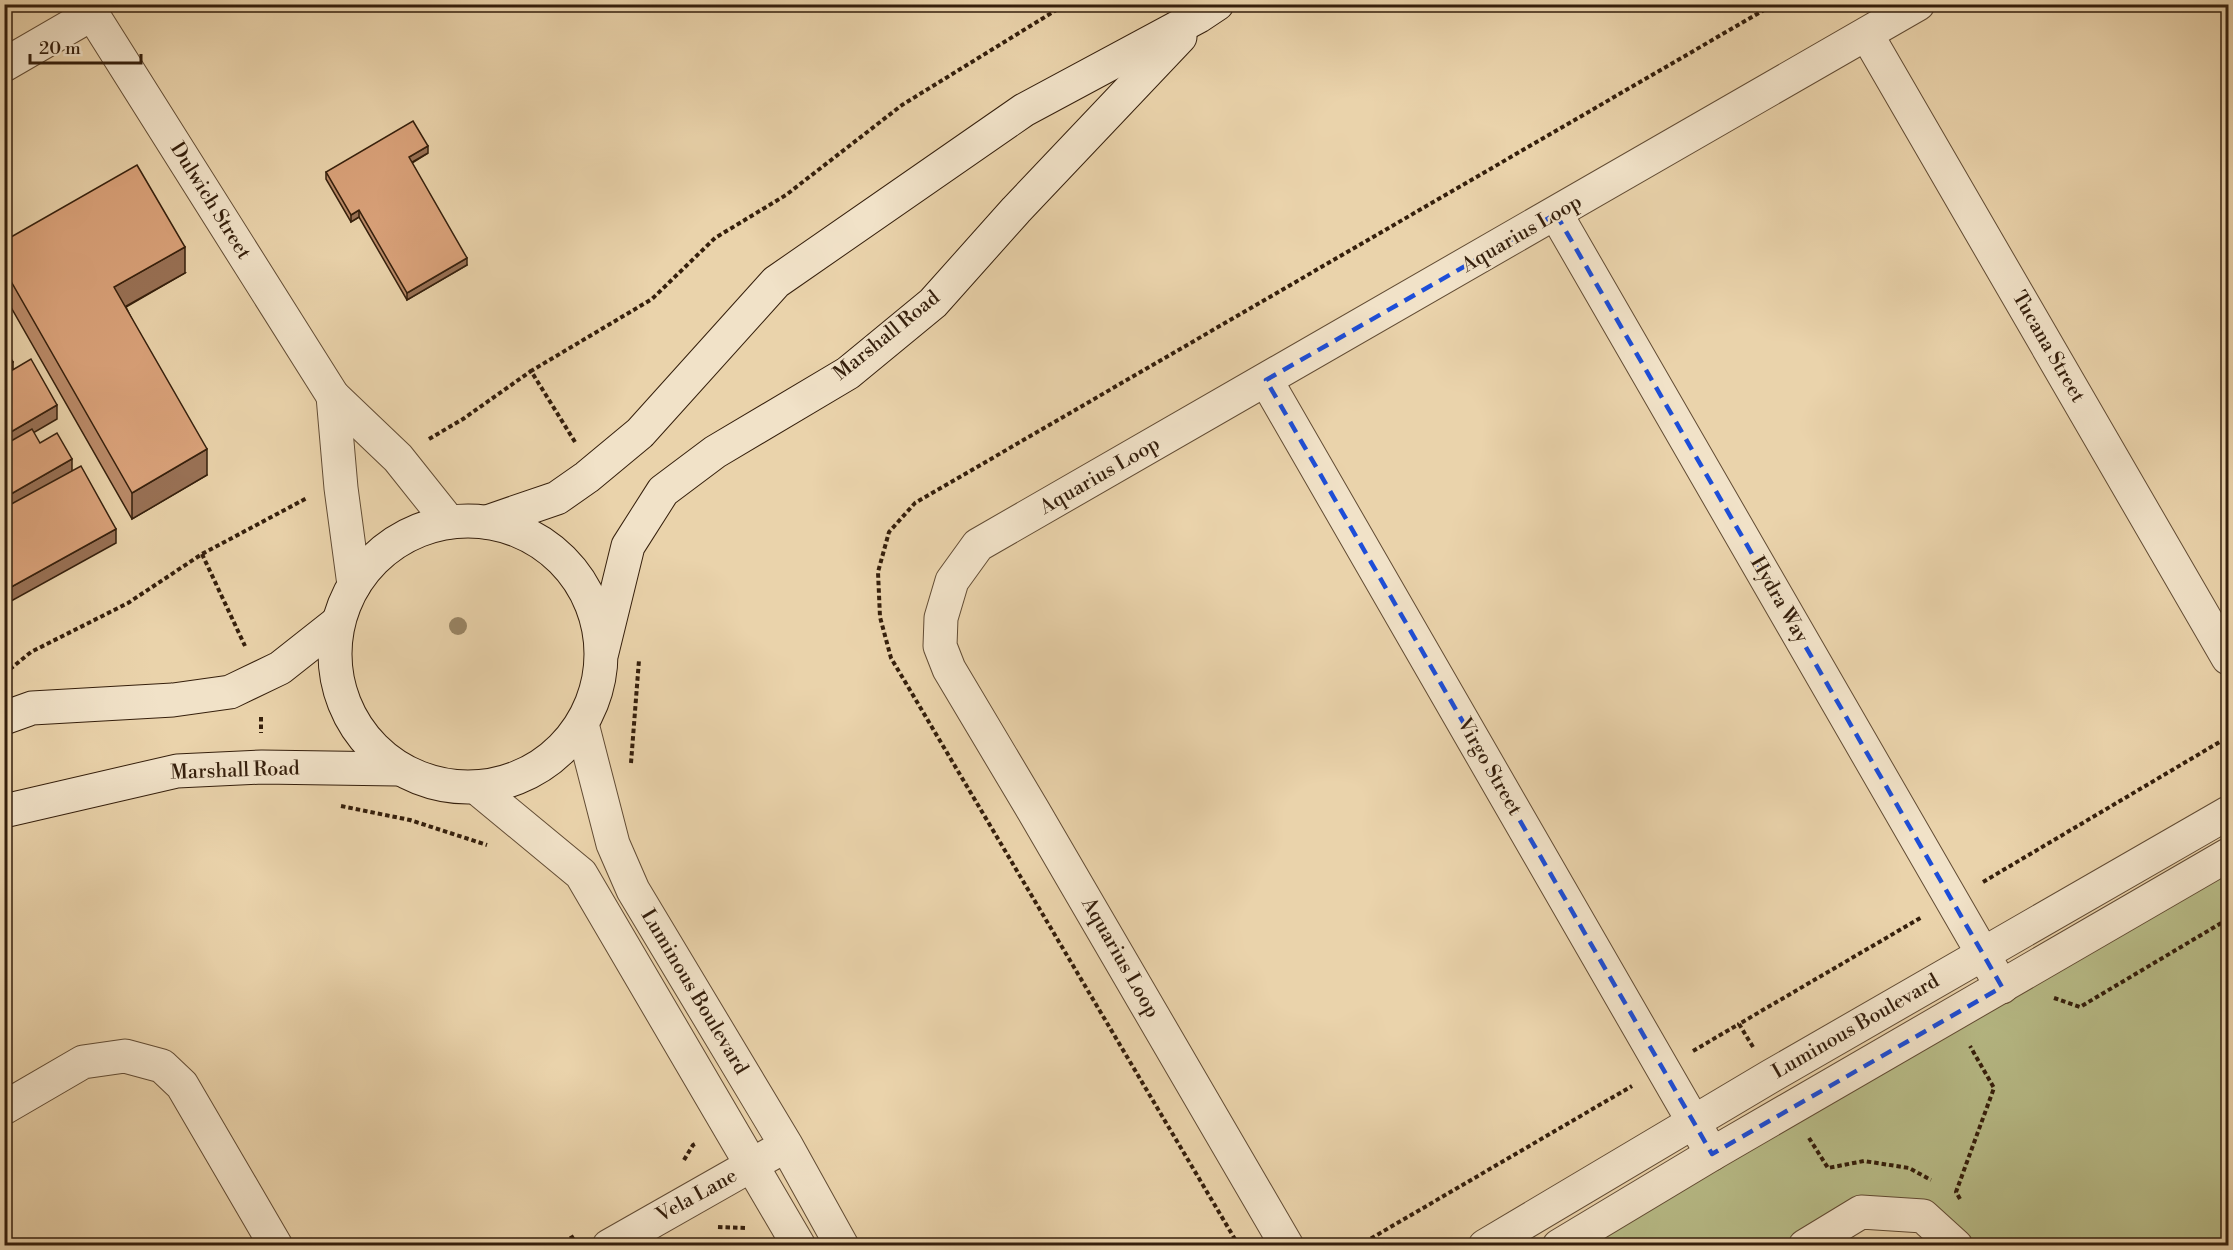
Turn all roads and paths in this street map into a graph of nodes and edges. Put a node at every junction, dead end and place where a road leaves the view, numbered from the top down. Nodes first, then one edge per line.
1 (1065, 4) edge
2 (1918, 4) edge
3 (89, 10) edge
4 (1208, 10) edge
5 (1764, 10) dead end
6 (1868, 35) junction
7 (4, 65) edge
8 (1556, 214) junction
9 (531, 371) junction
10 (1266, 380) junction
11 (333, 396) junction
12 (398, 458) junction
13 (595, 470) junction
14 (341, 488) junction
15 (450, 522) junction
16 (487, 522) junction
17 (354, 585) junction
18 (337, 623) junction
19 (602, 652) junction
20 (639, 657) dead end
21 (2229, 658) edge
22 (4, 674) edge
23 (4, 718) edge
24 (582, 724) junction
25 (397, 769) junction
26 (630, 770) dead end
27 (477, 788) junction
28 (331, 804) dead end
29 (4, 811) edge
30 (2229, 813) edge
31 (488, 845) dead end
32 (2229, 855) edge
33 (1983, 954) junction
34 (2002, 987) junction
35 (1739, 1024) dead end
36 (1967, 1042) dead end
37 (1663, 1068) junction
38 (4, 1108) edge
39 (1695, 1123) junction
40 (786, 1145) junction
41 (1712, 1154) junction
42 (752, 1165) junction
43 (1961, 1201) dead end
44 (749, 1228) dead end
45 (712, 1231) dead end
46 (1501, 1242) edge
47 (276, 1245) edge
48 (609, 1245) edge
49 (799, 1245) edge
50 (842, 1245) edge
51 (1239, 1245) edge
52 (1287, 1245) edge
53 (1358, 1245) edge
54 (1559, 1245) edge
55 (1805, 1245) edge
56 (1956, 1245) edge

1 - 9 path
2 - 6 street, Aquarius Loop
3 - 7 street
3 - 11 street, Dulwich Street
4 - 13 street, Marshall Road
4 - 19 street, Marshall Road
5 - 51 path
6 - 8 street, Aquarius Loop
6 - 21 street, Tucana Street
8 - 10 street, Aquarius Loop
8 - 33 street, Hydra Way
9 - 12 path
9 - 13 path
10 - 37 street, Virgo Street
10 - 52 street, Aquarius Loop
11 - 12 street, Dulwich Street
11 - 14 street, Dulwich Street
12 - 15 street, Dulwich Street
13 - 16 street, Marshall Road
14 - 17 street, Dulwich Street
14 - 22 path
15 - 16 street, Marshall Road
15 - 17 street, Marshall Road
16 - 19 street, Marshall Road
17 - 18 street, Marshall Road
18 - 23 street, Marshall Road
18 - 25 street, Marshall Road
19 - 24 street, Marshall Road
20 - 26 path
24 - 27 street, Marshall Road
24 - 40 street, Luminous Boulevard
25 - 27 street, Marshall Road
25 - 29 street, Marshall Road
27 - 42 street, Luminous Boulevard
28 - 31 path
30 - 33 street, Luminous Boulevard
32 - 34 street, Luminous Boulevard
33 - 34 street, Hydra Way
33 - 39 street, Luminous Boulevard
34 - 41 street, Luminous Boulevard
35 - 37 path
36 - 43 path
37 - 39 street, Virgo Street
37 - 53 path
38 - 47 street
39 - 41 street, Virgo Street
39 - 46 street, Luminous Boulevard
40 - 42 street, Vela Lane
40 - 50 street, Luminous Boulevard
41 - 54 street, Luminous Boulevard
42 - 48 street, Vela Lane
42 - 49 street, Luminous Boulevard
44 - 45 path
55 - 56 street

